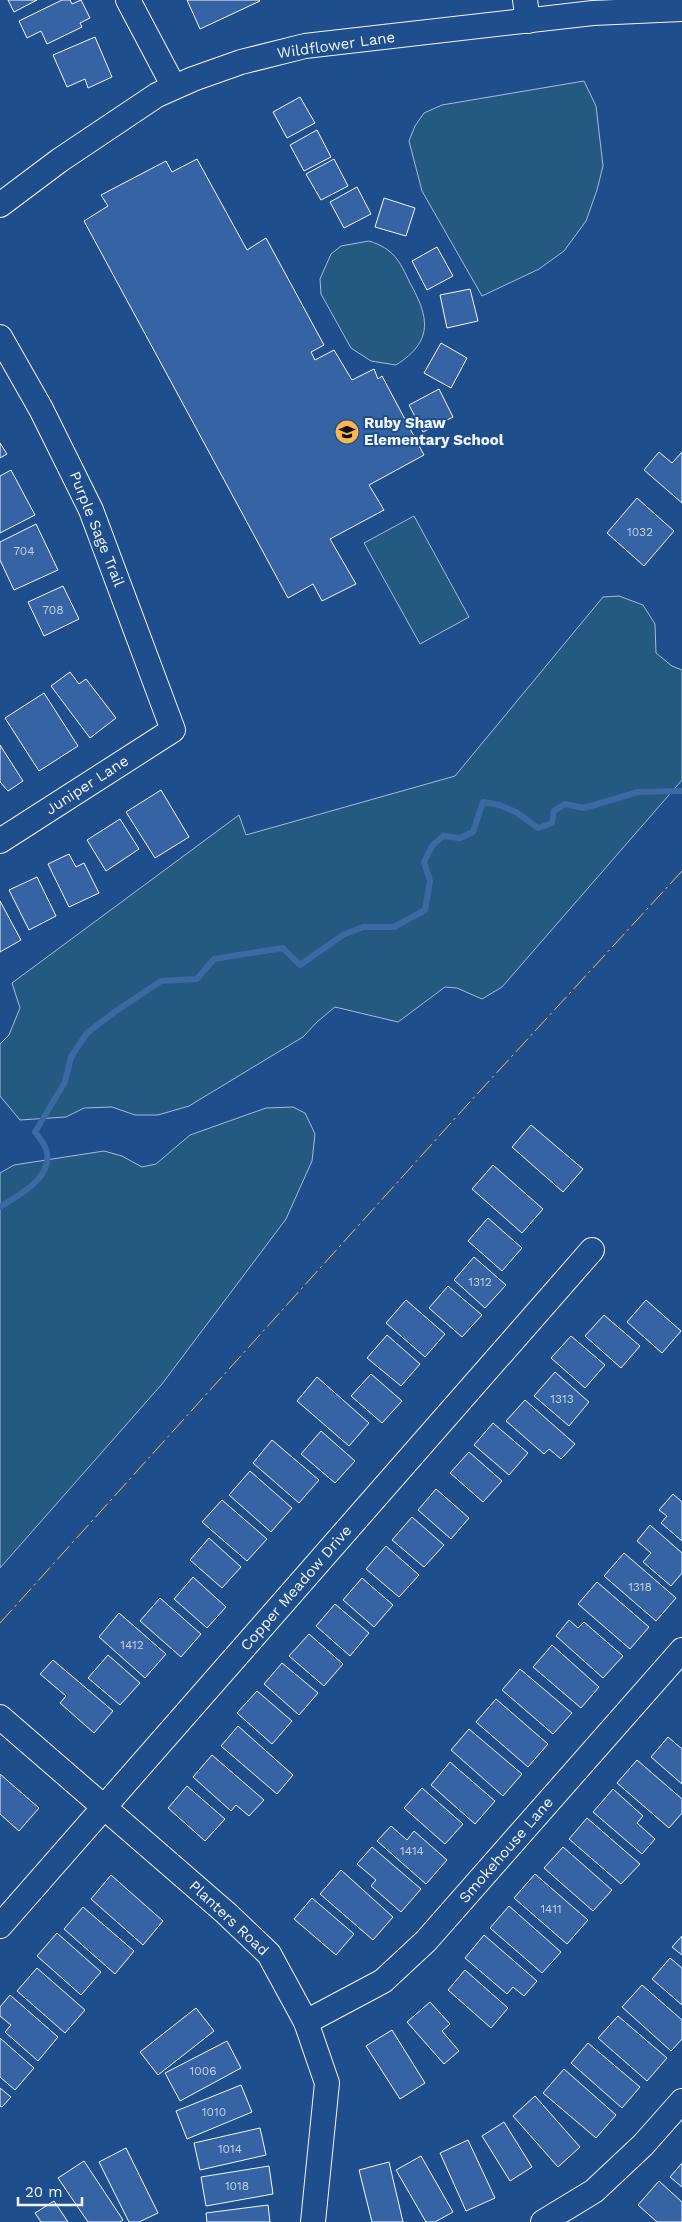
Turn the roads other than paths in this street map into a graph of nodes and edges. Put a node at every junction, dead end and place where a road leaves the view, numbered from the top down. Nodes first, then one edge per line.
1 (128, 0) edge
2 (682, 9) edge
3 (527, 11) edge
4 (174, 87) junction
5 (0, 205) edge
6 (0, 338) edge
7 (174, 730) joint
8 (0, 841) edge
9 (592, 1250) dead end
10 (682, 1650) edge
11 (0, 1716) edge
12 (104, 1808) junction
13 (0, 1926) edge
14 (306, 2022) junction
15 (682, 2101) edge
16 (313, 2222) edge
17 (543, 2222) edge

1 - 4 street
2 - 3 street, Wildflower Lane
3 - 4 street, Wildflower Lane
4 - 5 street, Wildflower Lane
6 - 7 street, Purple Sage Trail
7 - 8 street, Juniper Lane
9 - 12 street, Copper Meadow Drive
10 - 14 street, Smokehouse Lane
11 - 12 street, Planters Road
12 - 13 street, Copper Meadow Drive
12 - 14 street, Planters Road
14 - 16 street, Planters Road
15 - 17 street

